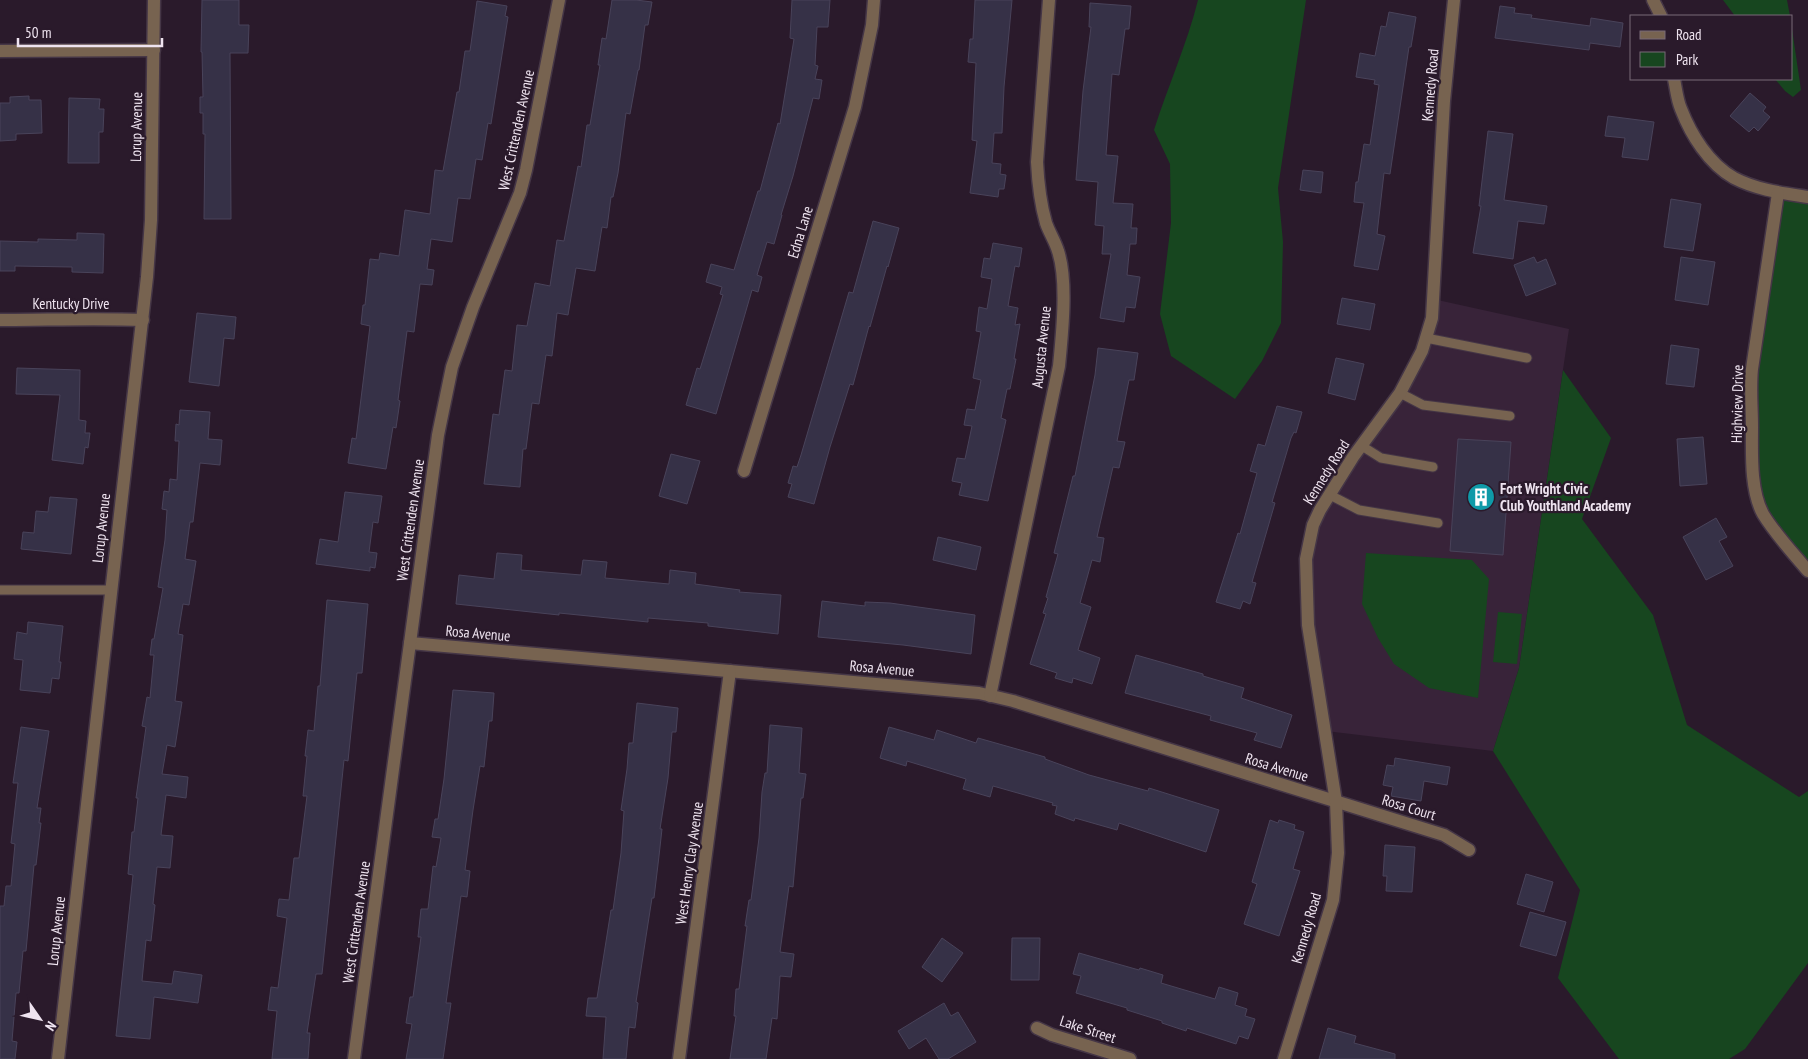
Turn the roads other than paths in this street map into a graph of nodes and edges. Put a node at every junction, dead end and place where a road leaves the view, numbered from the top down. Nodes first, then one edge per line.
1 (154, 0) edge
2 (559, 0) edge
3 (874, 0) edge
4 (1049, 0) edge
5 (1454, 0) edge
6 (1653, 0) edge
7 (1660, 15) edge
8 (154, 50) junction
9 (0, 51) edge
10 (1674, 80) edge
11 (1778, 193) junction
12 (1808, 197) edge
13 (0, 320) edge
14 (143, 320) junction
15 (1426, 338) junction
16 (1527, 358) dead end
17 (1400, 393) junction
18 (1510, 416) dead end
19 (1362, 446) junction
20 (1433, 467) dead end
21 (744, 471) dead end
22 (1330, 494) junction
23 (1438, 523) dead end
24 (1808, 571) edge
25 (0, 590) edge
26 (110, 590) junction
27 (410, 643) junction
28 (730, 671) junction
29 (990, 696) junction
30 (1336, 802) junction
31 (1469, 850) dead end
32 (1036, 1028) dead end
33 (58, 1059) edge
34 (354, 1059) edge
35 (679, 1059) edge
36 (1130, 1059) edge
37 (1284, 1059) edge

1 - 8 street, Lorup Avenue
2 - 27 street, West Crittenden Avenue
3 - 21 street, Edna Lane
4 - 29 street, Augusta Avenue
5 - 15 street, Kennedy Road
6 - 7 street
8 - 9 street
8 - 14 street, Lorup Avenue
10 - 11 street
11 - 12 street
11 - 24 street, Highview Drive
13 - 14 street, Kentucky Drive
14 - 26 street, Lorup Avenue
15 - 16 lane
15 - 17 street, Kennedy Road
17 - 18 lane
17 - 19 street, Kennedy Road
19 - 20 lane
19 - 22 street, Kennedy Road
22 - 23 lane
22 - 30 street, Kennedy Road
25 - 26 lane
26 - 33 street, Lorup Avenue
27 - 28 street, Rosa Avenue
27 - 34 street, West Crittenden Avenue
28 - 29 street, Rosa Avenue
28 - 35 street, West Henry Clay Avenue
29 - 30 street, Rosa Avenue
30 - 31 street, Rosa Court
30 - 37 street, Kennedy Road
32 - 36 street, Lake Street

